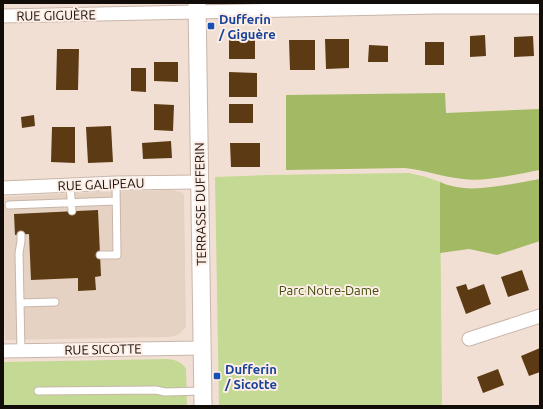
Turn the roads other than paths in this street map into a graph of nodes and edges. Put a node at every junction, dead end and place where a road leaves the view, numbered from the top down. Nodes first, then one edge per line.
1 (540, 7) edge
2 (197, 8) edge
3 (3, 16) edge
4 (200, 182) junction
5 (116, 183) junction
6 (70, 185) junction
7 (3, 188) edge
8 (116, 201) junction
9 (71, 203) junction
10 (9, 205) dead end
11 (72, 211) dead end
12 (21, 235) dead end
13 (100, 255) dead end
14 (55, 302) dead end
15 (20, 303) junction
16 (540, 316) edge
17 (469, 339) dead end
18 (202, 348) junction
19 (3, 351) edge
20 (21, 351) junction
21 (38, 391) dead end
22 (203, 398) edge

1 - 2 street, RUE GIGUÈRE
2 - 3 street, RUE GIGUÈRE
2 - 4 street, TERRASSE DUFFERIN
4 - 5 street, RUE GALIPEAU
4 - 18 street, TERRASSE DUFFERIN
5 - 6 street, RUE GALIPEAU
5 - 8 lane
6 - 7 street, RUE GALIPEAU
6 - 9 lane
8 - 9 lane
8 - 13 lane
9 - 10 lane
9 - 11 lane
12 - 15 lane
14 - 15 lane
15 - 20 lane
16 - 17 street
18 - 20 street, RUE SICOTTE
18 - 22 street, TERRASSE DUFFERIN
19 - 20 street, RUE SICOTTE
21 - 22 lane

